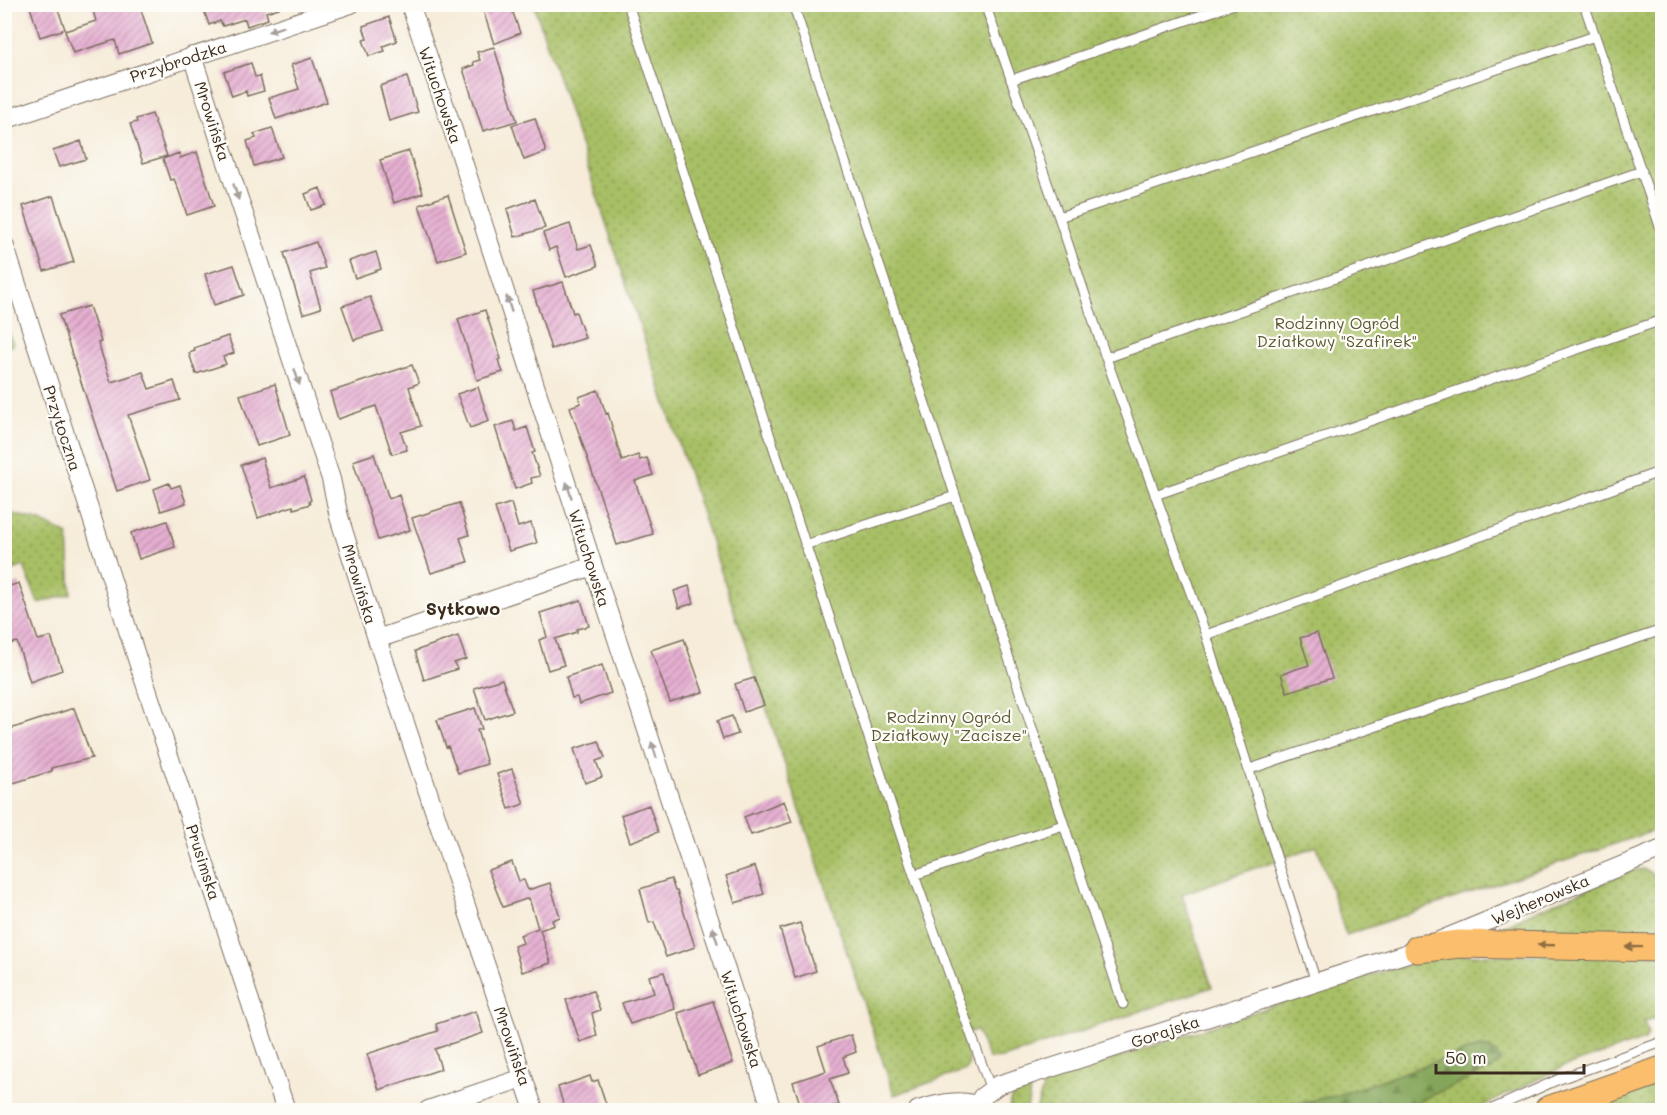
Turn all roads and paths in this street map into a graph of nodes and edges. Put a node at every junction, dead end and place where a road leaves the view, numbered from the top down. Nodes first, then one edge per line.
1 (351, 4) edge
2 (410, 4) edge
3 (628, 4) edge
4 (793, 4) edge
5 (985, 4) edge
6 (1234, 4) edge
7 (1584, 4) edge
8 (1595, 36) junction
9 (192, 56) junction
10 (1011, 80) junction
11 (4, 120) edge
12 (1642, 171) junction
13 (1059, 217) junction
14 (1662, 232) edge
15 (4, 244) edge
16 (1662, 320) edge
17 (1106, 358) junction
18 (1662, 471) edge
19 (1155, 495) junction
20 (955, 496) junction
21 (805, 545) junction
22 (593, 566) junction
23 (122, 613) joint
24 (1662, 630) edge
25 (1206, 635) junction
26 (376, 639) junction
27 (1250, 769) junction
28 (1063, 825) junction
29 (1662, 849) edge
30 (914, 875) junction
31 (1662, 948) edge
32 (1418, 949) junction
33 (1317, 981) junction
34 (1123, 1004) dead end
35 (1662, 1042) edge
36 (1662, 1070) edge
37 (523, 1078) junction
38 (991, 1089) junction
39 (981, 1108) edge
40 (286, 1110) edge
41 (428, 1110) edge
42 (534, 1110) edge
43 (772, 1110) edge
44 (918, 1110) edge
45 (1491, 1110) edge
46 (1548, 1110) edge

1 -> 9 street, Przybrodzka
22 -> 2 street, Wituchowska
3 - 21 lane
4 - 20 lane
5 - 10 lane
6 - 10 lane
7 - 8 lane
8 - 12 lane
8 - 13 lane
9 - 11 street, Przybrodzka
9 -> 26 street, Mrowińska
10 - 13 lane
12 - 14 lane
12 - 17 lane
13 - 17 lane
15 - 23 street, Przytoczna
16 - 19 lane
17 - 19 lane
18 - 25 lane
19 - 25 lane
20 - 21 lane
20 - 28 lane
21 - 30 lane
22 - 26 street
43 -> 22 street, Wituchowska
23 - 40 street, Prusimska
24 - 27 lane
25 - 27 lane
26 - 37 street, Mrowińska
27 - 33 lane
28 - 30 lane
28 - 34 lane
29 - 32 street, Wejherowska
30 - 38 lane
31 -> 32 main road
32 - 33 street, Gorajska
33 - 38 street, Gorajska
35 - 45 lane
36 - 46 main road
37 - 41 street
37 - 42 street, Mrowińska
38 - 39 street, Gorajska
39 - 44 street, Gorajska

